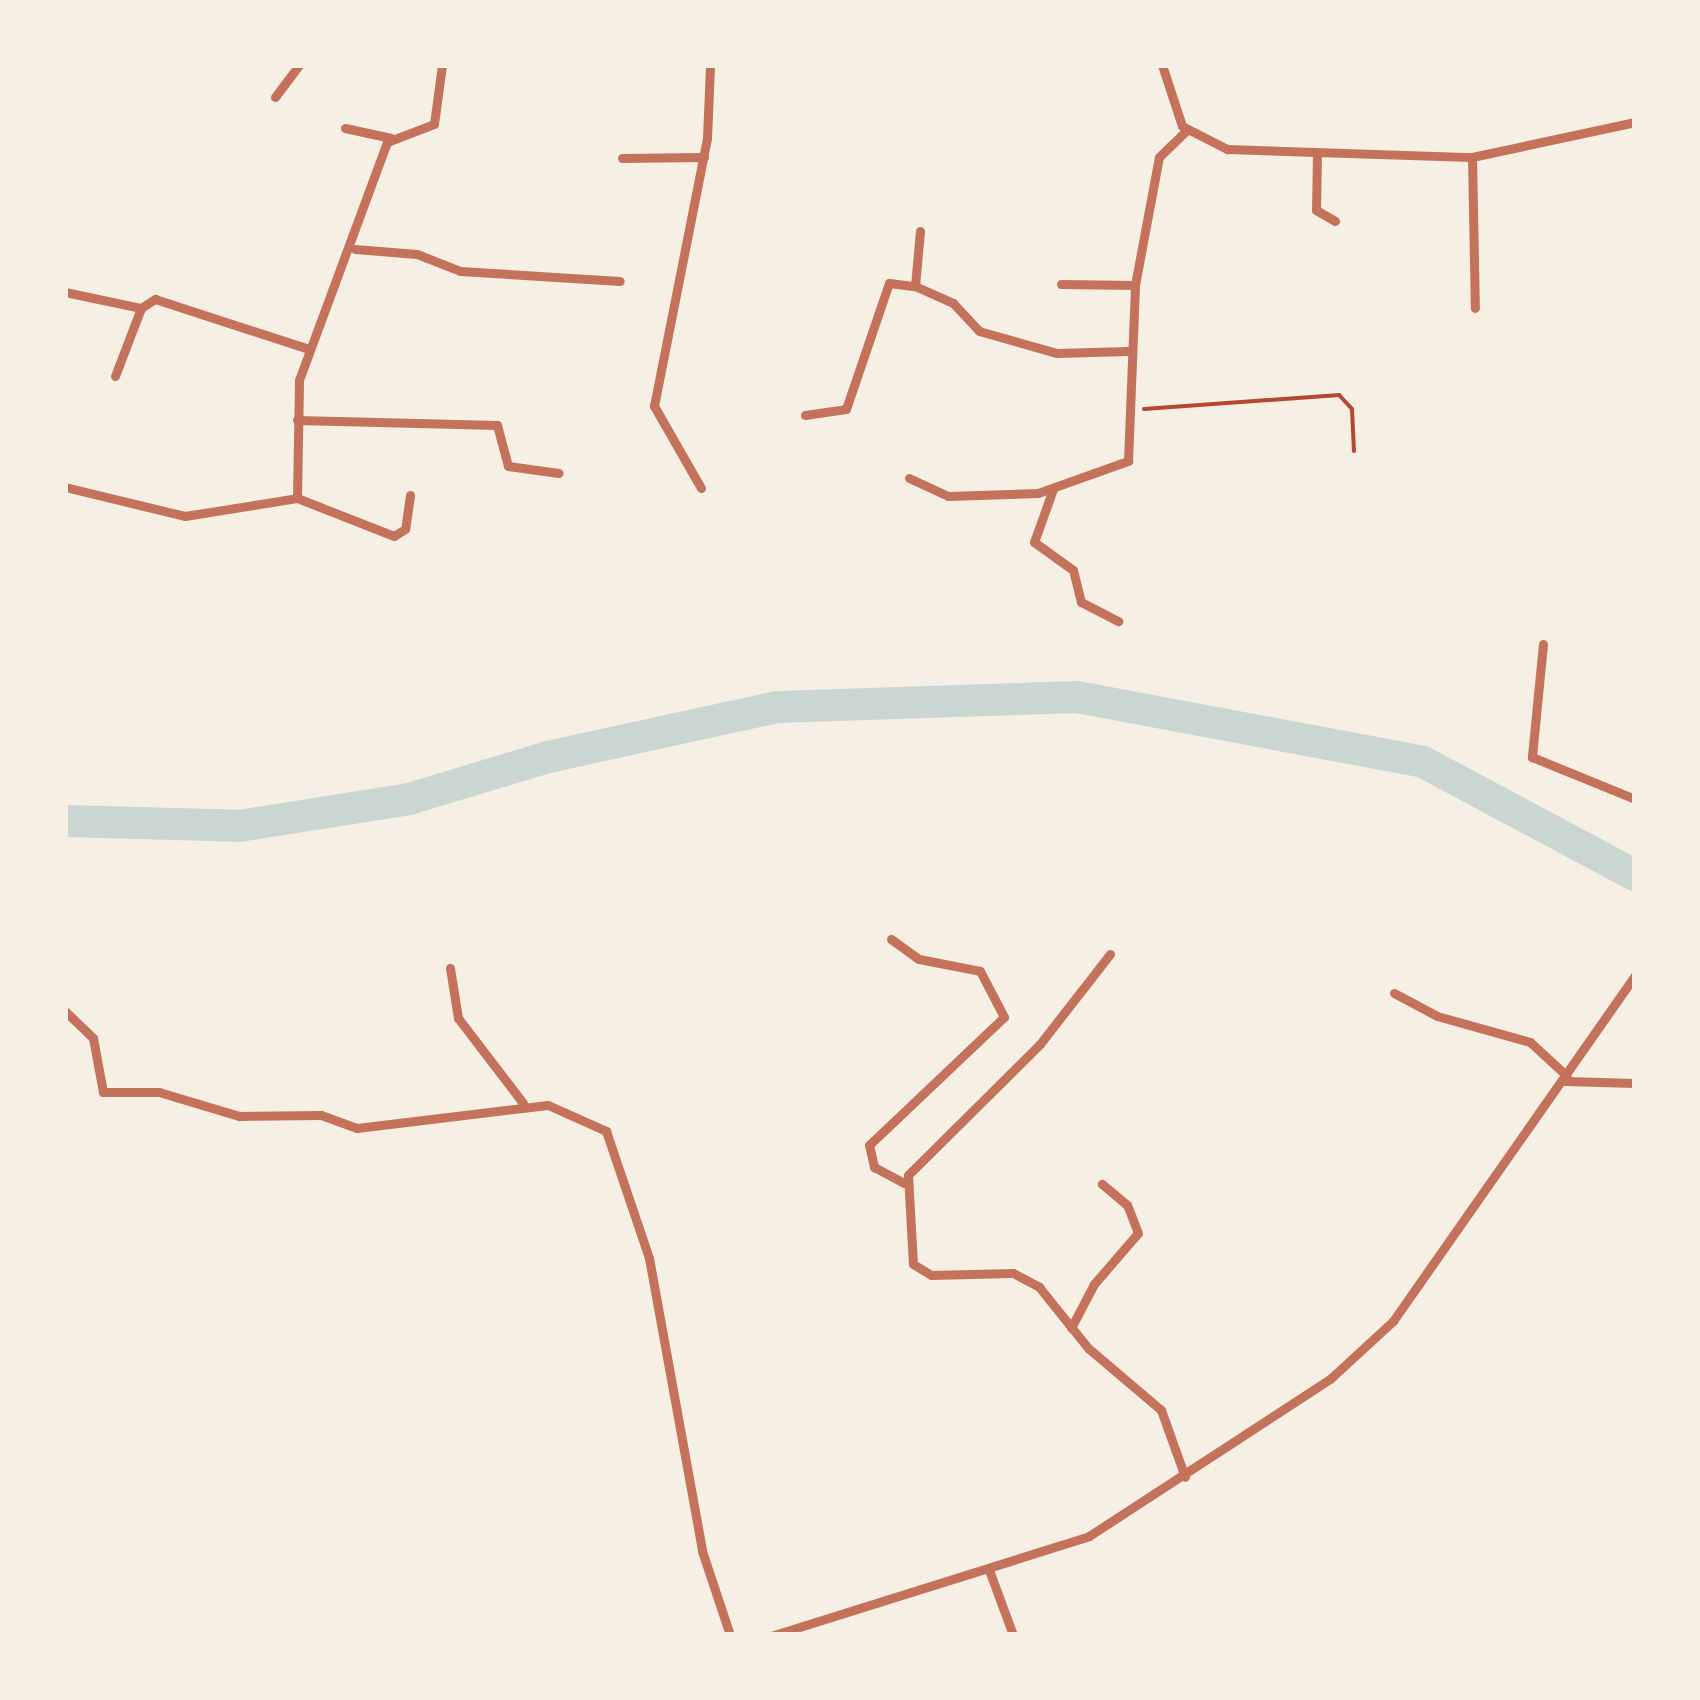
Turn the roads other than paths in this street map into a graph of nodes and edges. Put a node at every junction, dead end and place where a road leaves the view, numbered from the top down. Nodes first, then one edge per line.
1 (299, 65) edge
2 (442, 65) edge
3 (710, 65) edge
4 (1162, 65) edge
5 (275, 98) dead end
6 (1635, 122) edge
7 (345, 128) dead end
8 (1186, 132) junction
9 (391, 138) junction
10 (1317, 154) junction
11 (704, 157) junction
12 (1472, 157) junction
13 (622, 158) dead end
14 (1335, 221) dead end
15 (920, 231) dead end
16 (354, 249) junction
17 (620, 281) dead end
18 (1061, 284) dead end
19 (915, 286) junction
20 (1135, 286) junction
21 (65, 292) edge
22 (142, 308) junction
23 (1475, 308) dead end
24 (306, 348) junction
25 (1126, 351) junction
26 (115, 376) dead end
27 (805, 415) dead end
28 (297, 420) junction
29 (559, 474) dead end
30 (909, 478) dead end
31 (65, 486) edge
32 (701, 488) dead end
33 (1053, 489) junction
34 (410, 495) dead end
35 (297, 498) junction
36 (1118, 622) dead end
37 (1543, 644) dead end
38 (1635, 799) edge
39 (891, 940) dead end
40 (1110, 954) dead end
41 (450, 968) dead end
42 (1633, 979) edge
43 (1394, 992) dead end
44 (65, 1011) edge
45 (1566, 1078) junction
46 (1635, 1083) edge
47 (523, 1103) junction
48 (904, 1183) junction
49 (1102, 1184) dead end
50 (1071, 1328) junction
51 (1186, 1477) junction
52 (990, 1570) junction
53 (730, 1635) edge
54 (774, 1635) edge
55 (1012, 1635) edge

1 - 5 street
2 - 9 street
3 - 11 street
4 - 8 street
6 - 12 street
7 - 9 street
8 - 10 street
8 - 20 street
9 - 16 street
10 - 12 street
10 - 14 street
11 - 13 street
11 - 32 street
12 - 23 street
15 - 19 street
16 - 17 street
16 - 24 street
18 - 20 street
19 - 25 street
19 - 27 street
20 - 25 street
21 - 22 street
22 - 24 street
22 - 26 street
24 - 28 street
25 - 33 street
28 - 29 street
28 - 35 street
30 - 33 street
31 - 35 street
33 - 36 street
34 - 35 street
37 - 38 street
39 - 48 street
40 - 48 street
41 - 47 street
42 - 45 street
43 - 45 street
44 - 47 street
45 - 46 street
45 - 51 street
47 - 53 street
48 - 50 street
49 - 50 street
50 - 51 street
51 - 52 street
52 - 54 street
52 - 55 street

